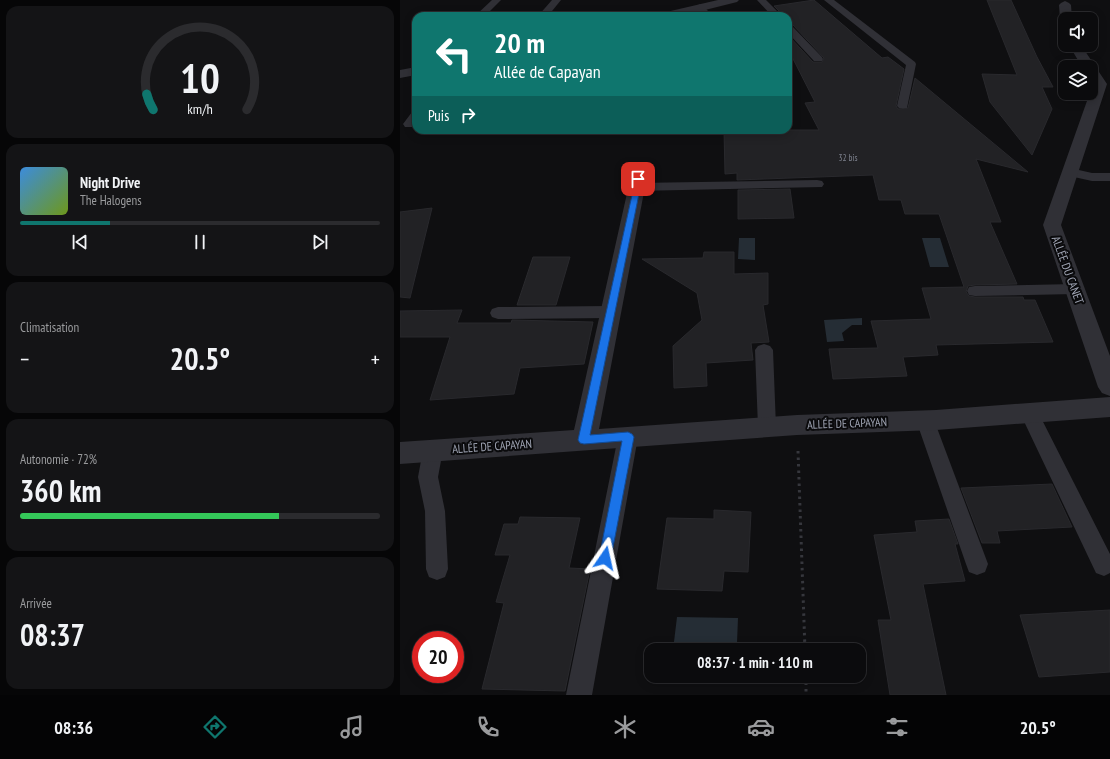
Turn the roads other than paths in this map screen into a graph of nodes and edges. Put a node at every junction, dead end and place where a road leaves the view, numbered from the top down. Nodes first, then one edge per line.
1 (497, 0) edge
2 (557, 0) edge
3 (733, 0) edge
4 (761, 0) edge
5 (828, 0) edge
6 (1065, 5) dead end
7 (705, 7) edge
8 (484, 12) edge
9 (547, 12) edge
10 (683, 12) edge
11 (773, 12) edge
12 (1066, 12) edge
13 (792, 31) edge
14 (818, 59) dead end
15 (412, 71) edge
16 (400, 74) edge
17 (1100, 79) edge
18 (903, 106) dead end
19 (412, 120) edge
20 (409, 124) dead end
21 (1070, 172) junction
22 (1110, 177) edge
23 (638, 179) joint
24 (817, 184) dead end
25 (1075, 289) junction
26 (974, 291) dead end
27 (610, 312) junction
28 (498, 313) dead end
29 (764, 350) dead end
30 (1110, 387) edge
31 (1110, 407) edge
32 (1029, 413) junction
33 (925, 420) junction
34 (767, 427) junction
35 (628, 437) junction
36 (584, 440) junction
37 (434, 450) junction
38 (400, 453) edge
39 (977, 564) dead end
40 (1104, 564) dead end
41 (437, 569) dead end
42 (579, 695) edge

1 - 8 lane
2 - 9 lane
3 - 7 street
4 - 11 lane
5 - 18 lane
6 - 12 street
7 - 10 street
13 - 14 lane
15 - 16 street
17 - 21 street, ALLÉE DU CANET
19 - 20 lane
21 - 22 lane
21 - 25 street, ALLÉE DU CANET
23 - 24 lane
23 - 27 street
25 - 26 lane
25 - 30 street, ALLÉE DU CANET
27 - 28 lane
27 - 36 street
29 - 34 lane
31 - 32 street, ALLÉE DE CAPAYAN
32 - 33 street, ALLÉE DE CAPAYAN
32 - 40 lane
33 - 34 street, ALLÉE DE CAPAYAN
33 - 39 lane
34 - 35 street, ALLÉE DE CAPAYAN
35 - 36 street, ALLÉE DE CAPAYAN
35 - 42 lane
36 - 37 street, ALLÉE DE CAPAYAN
37 - 38 street, ALLÉE DE CAPAYAN
37 - 41 lane

